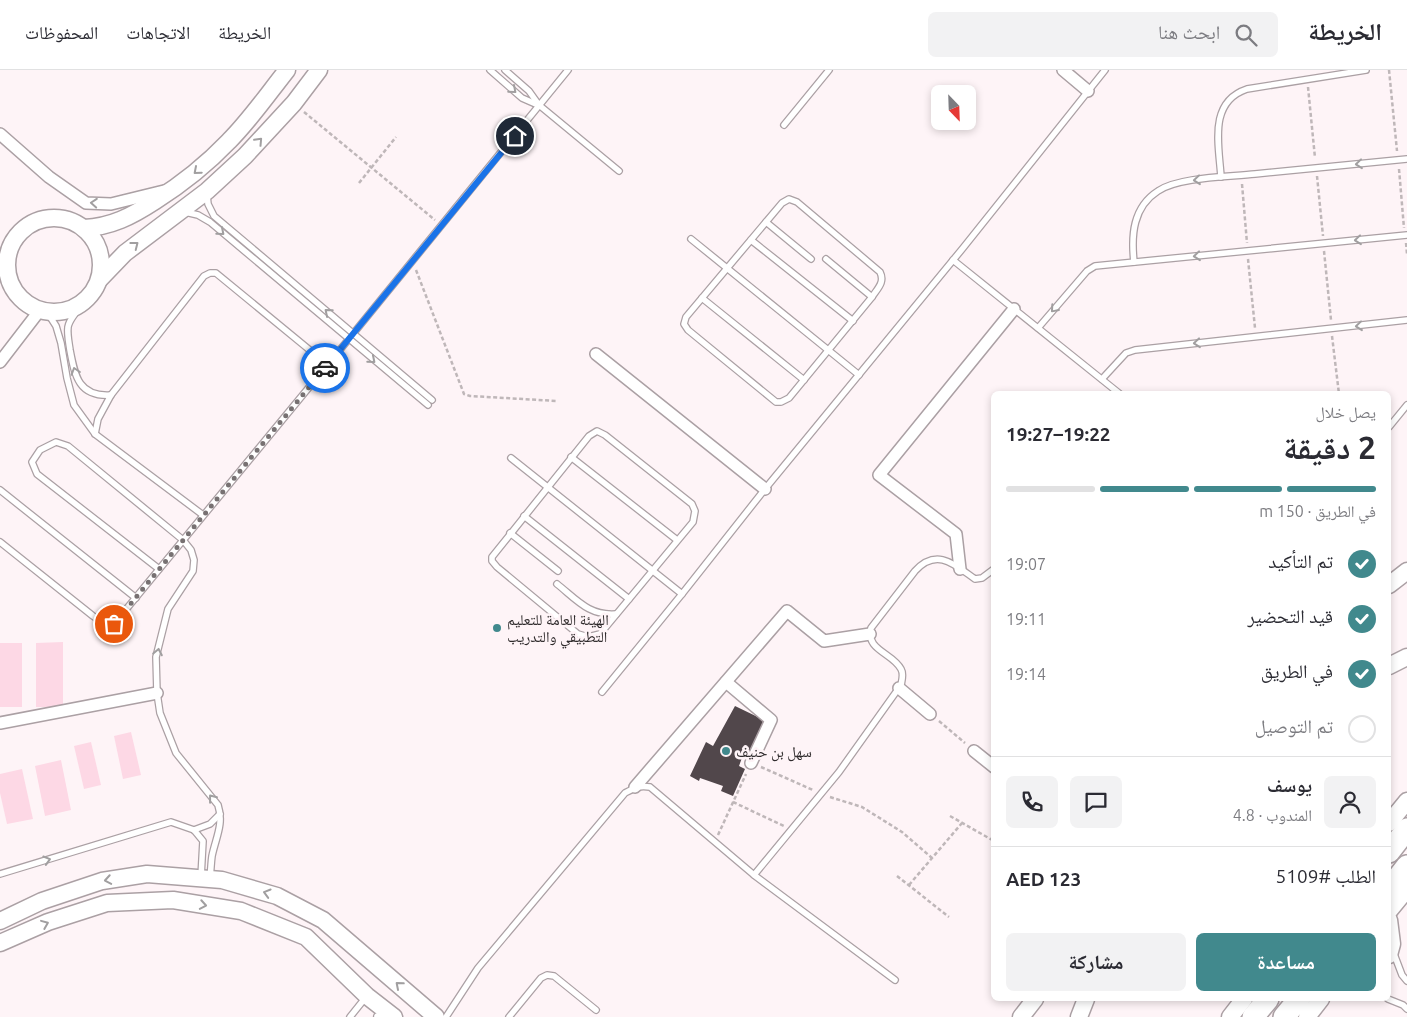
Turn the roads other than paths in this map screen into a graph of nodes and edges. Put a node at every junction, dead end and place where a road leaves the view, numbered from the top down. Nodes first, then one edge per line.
1 (287, 70) edge
2 (319, 70) edge
3 (490, 70) edge
4 (505, 70) edge
5 (568, 70) edge
6 (829, 70) edge
7 (1063, 70) edge
8 (1105, 70) edge
9 (1366, 70) edge
10 (1088, 91) junction
11 (259, 105) junction
12 (540, 106) junction
13 (278, 121) junction
14 (784, 125) dead end
15 (0, 134) edge
16 (230, 141) junction
17 (245, 156) junction
18 (1407, 159) edge
19 (619, 171) dead end
20 (1221, 177) junction
21 (176, 188) junction
22 (207, 191) junction
23 (178, 212) junction
24 (766, 222) junction
25 (84, 228) junction
26 (17, 235) junction
27 (1407, 236) edge
28 (691, 239) dead end
29 (750, 240) junction
30 (0, 245) edge
31 (812, 259) dead end
32 (826, 259) dead end
33 (953, 260) junction
34 (1134, 262) junction
35 (727, 268) junction
36 (100, 279) junction
37 (6, 285) edge
38 (91, 296) junction
39 (872, 297) junction
40 (702, 298) junction
41 (1014, 309) junction
42 (44, 311) junction
43 (1407, 320) edge
44 (853, 321) junction
45 (1038, 328) junction
46 (354, 334) junction
47 (348, 340) junction
48 (828, 350) junction
49 (596, 354) dead end
50 (0, 362) edge
51 (328, 365) junction
52 (859, 375) junction
53 (1102, 379) junction
54 (804, 380) junction
55 (1116, 391) edge
56 (111, 395) junction
57 (432, 400) dead end
58 (428, 405) dead end
59 (1407, 405) edge
60 (1391, 423) edge
61 (94, 434) junction
62 (571, 457) junction
63 (511, 458) dead end
64 (548, 487) junction
65 (765, 489) junction
66 (0, 490) edge
67 (203, 515) junction
68 (524, 516) junction
69 (510, 533) junction
70 (183, 540) junction
71 (677, 540) junction
72 (0, 542) edge
73 (159, 569) junction
74 (960, 569) junction
75 (652, 570) junction
76 (558, 571) dead end
77 (991, 571) edge
78 (557, 584) dead end
79 (682, 594) junction
80 (136, 598) junction
81 (629, 599) junction
82 (616, 614) junction
83 (870, 634) junction
84 (1407, 657) edge
85 (1391, 665) edge
86 (726, 682) junction
87 (899, 688) junction
88 (602, 692) dead end
89 (157, 693) junction
90 (930, 714) road end
91 (0, 723) edge
92 (974, 750) road end
93 (751, 763) road end
94 (991, 764) edge
95 (635, 787) junction
96 (1407, 801) edge
97 (220, 814) junction
98 (1391, 821) edge
99 (1407, 829) edge
100 (194, 830) junction
101 (1391, 849) edge
102 (1407, 866) edge
103 (0, 874) edge
104 (754, 875) junction
105 (205, 878) junction
106 (1391, 886) edge
107 (1407, 889) edge
108 (1391, 909) edge
109 (0, 921) edge
110 (0, 943) edge
111 (1391, 951) edge
112 (895, 980) dead end
113 (1407, 981) edge
114 (367, 996) junction
115 (1391, 1000) edge
116 (1033, 1001) edge
117 (1085, 1001) edge
118 (1242, 1001) edge
119 (1266, 1001) edge
120 (1297, 1001) edge
121 (1319, 1001) edge
122 (1407, 1009) edge
123 (596, 1010) dead end
124 (351, 1016) edge
125 (394, 1017) edge
126 (436, 1017) edge
127 (446, 1017) edge
128 (509, 1017) edge
129 (1021, 1017) edge
130 (1079, 1017) edge
131 (1230, 1017) edge
132 (1253, 1017) edge
133 (1284, 1017) edge
134 (1307, 1017) edge

1 - 11 street
2 - 13 street
3 -> 12 lane
4 - 12 lane
5 - 12 lane
6 - 14 lane
7 - 10 street
8 - 10 lane
9 - 20 lane
10 - 33 lane
11 - 13 street
11 - 16 street
12 - 19 lane
12 - 46 lane
17 -> 13 street
21 -> 15 street
16 - 17 street
16 -> 21 street
17 - 22 street
18 -> 20 lane
20 -> 34 lane
21 - 25 street
22 - 23 street
46 -> 22 lane
36 -> 23 street
23 -> 47 lane
24 - 29 lane
24 - 31 lane
24 - 39 lane
25 - 26 street
25 - 36 street
26 - 30 street
26 - 37 street
27 -> 34 lane
28 - 35 lane
29 - 35 lane
29 - 44 lane
32 - 39 lane
33 - 41 lane
33 - 52 lane
34 -> 45 lane
35 - 40 lane
35 - 48 lane
36 - 38 street
37 - 42 street
38 - 42 street
56 -> 38 lane
39 - 44 lane
40 - 54 lane
40 - 54 lane
41 - 45 lane
41 - 74 street
42 - 50 street
42 - 61 lane
43 -> 53 lane
44 - 48 lane
45 - 53 lane
46 - 47 lane
46 - 57 lane
47 - 51 lane
47 -> 58 lane
48 - 52 lane
48 - 54 lane
49 - 65 street
51 - 56 lane
51 - 67 lane
52 - 65 lane
53 - 55 lane
56 - 61 lane
59 - 60 lane
61 - 67 lane
62 - 64 lane
62 - 71 lane
62 - 71 lane
63 - 64 lane
64 - 68 lane
64 - 75 lane
65 - 79 lane
66 - 80 lane
67 - 70 lane
68 - 69 lane
68 - 81 lane
69 - 76 lane
69 - 82 lane
70 - 73 lane
70 - 73 lane
89 -> 70 lane
71 - 75 lane
72 - 80 lane
73 - 80 lane
74 - 77 lane
74 - 83 lane
75 - 79 lane
75 - 81 lane
78 - 82 lane
79 - 88 lane
81 - 82 lane
83 - 86 street
83 - 87 lane
84 - 85 street
86 - 93 street
86 - 95 street
87 - 90 street
87 - 104 lane
89 - 91 street
97 -> 89 lane
92 - 94 street
95 - 104 lane
95 - 127 lane
96 - 98 street
97 - 100 lane
97 - 105 lane
99 - 101 highway
103 -> 100 lane
100 - 105 lane
102 - 106 highway
104 - 112 lane
105 -> 109 street
126 -> 105 street
107 - 108 street
110 -> 114 street
111 - 113 lane
114 - 124 lane
114 - 125 street
115 - 122 lane
116 - 129 street
117 - 130 street
118 - 131 street
119 - 132 highway
120 - 133 highway
121 - 134 street
123 - 128 lane

